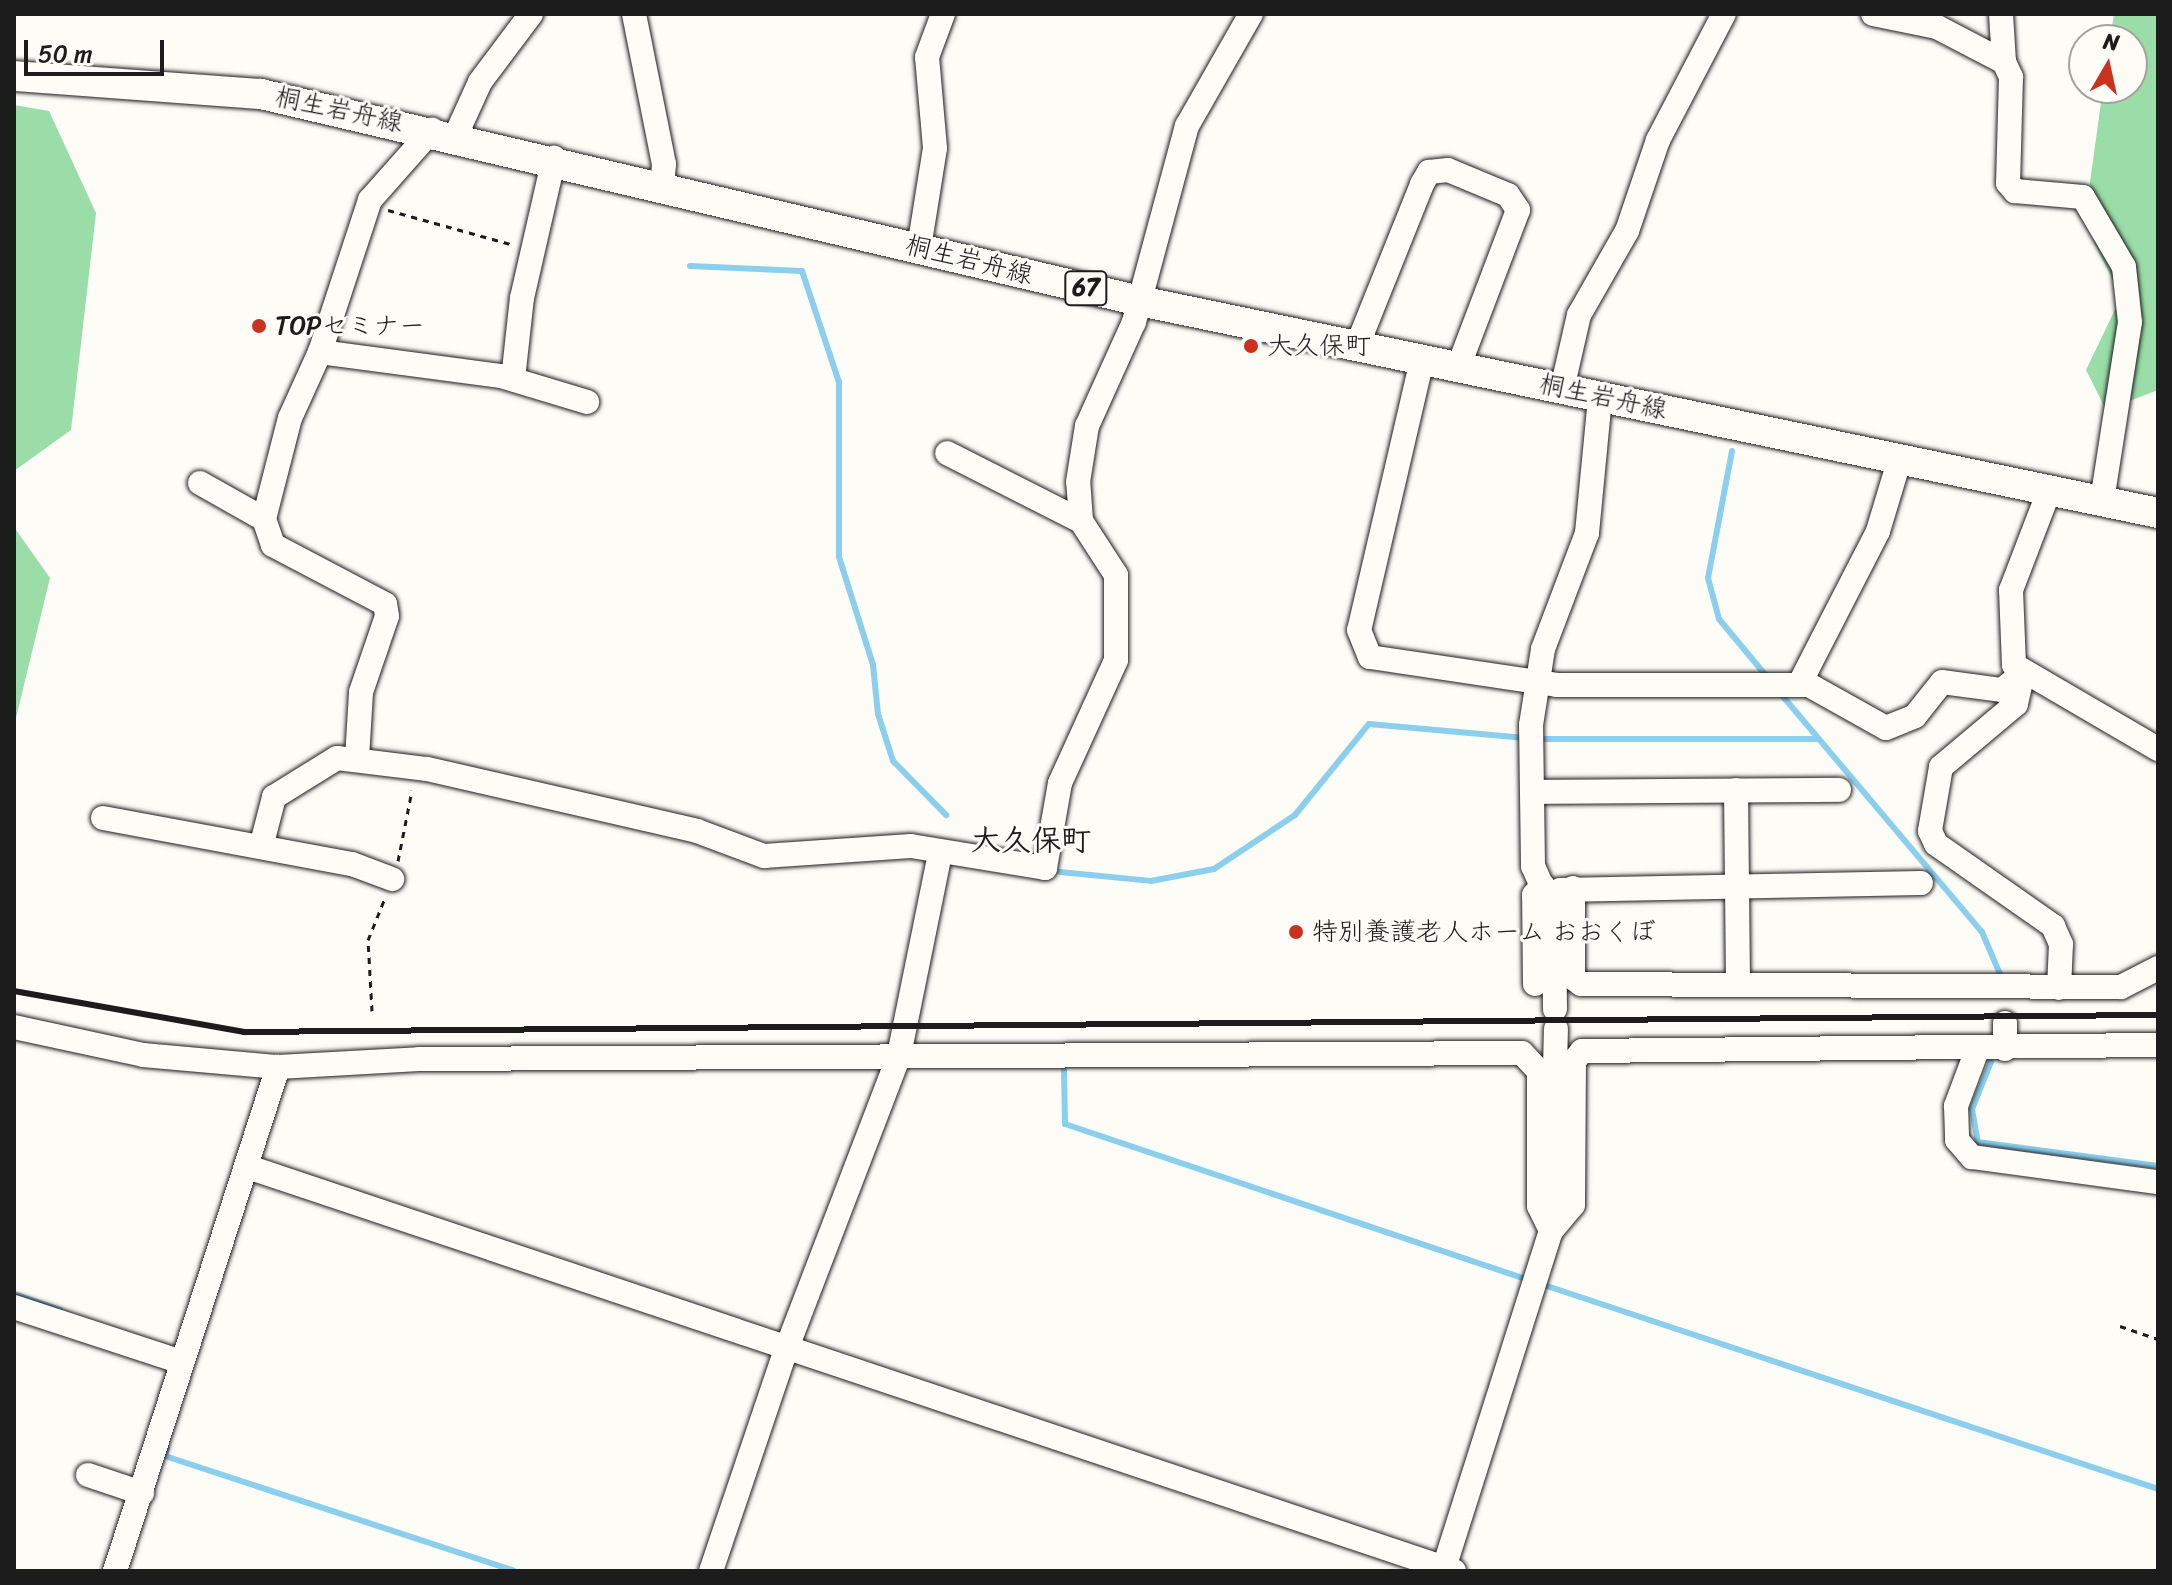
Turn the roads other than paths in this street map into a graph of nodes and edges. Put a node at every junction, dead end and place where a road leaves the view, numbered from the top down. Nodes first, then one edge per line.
1 (531, 14) edge
2 (634, 14) edge
3 (943, 14) edge
4 (1251, 14) edge
5 (1724, 14) edge
6 (1873, 14) edge
7 (2001, 14) edge
8 (2004, 62) junction
9 (14, 76) edge
10 (444, 132) junction
11 (554, 158) junction
12 (662, 185) junction
13 (919, 248) junction
14 (1140, 301) junction
15 (1357, 346) junction
16 (320, 352) junction
17 (1422, 360) junction
18 (1458, 368) junction
19 (513, 379) junction
20 (1562, 389) junction
21 (1600, 397) junction
22 (587, 402) dead end
23 (947, 453) dead end
24 (1900, 458) junction
25 (200, 483) dead end
26 (2049, 491) junction
27 (2102, 501) junction
28 (2158, 513) edge
29 (264, 519) junction
30 (1081, 521) junction
31 (2023, 673) junction
32 (1536, 682) junction
33 (1799, 685) junction
34 (2158, 749) edge
35 (357, 758) junction
36 (1736, 790) junction
37 (1839, 790) dead end
38 (1533, 792) junction
39 (103, 818) dead end
40 (261, 847) junction
41 (940, 853) junction
42 (392, 879) dead end
43 (1921, 883) dead end
44 (1736, 887) junction
45 (1556, 889) junction
46 (2158, 968) edge
47 (1738, 982) junction
48 (1535, 984) dead end
49 (2059, 988) junction
50 (1999, 1000) junction
51 (14, 1027) edge
52 (2158, 1045) edge
53 (2005, 1049) junction
54 (1977, 1050) junction
55 (899, 1055) junction
56 (278, 1067) junction
57 (248, 1167) junction
58 (2158, 1182) edge
59 (1551, 1231) junction
60 (14, 1307) edge
61 (786, 1350) junction
62 (181, 1362) junction
63 (88, 1475) dead end
64 (142, 1493) junction
65 (1447, 1570) edge
66 (115, 1571) edge
67 (711, 1571) edge

1 - 10 street
2 - 12 street
3 - 13 street
4 - 14 street
5 - 20 street
6 - 8 street
7 - 8 street
8 - 27 street
9 - 10 main road, 桐生岩舟線 / 67
10 - 11 main road, 桐生岩舟線 / 67
10 - 16 street
11 - 12 main road, 桐生岩舟線 / 67
11 - 19 street
12 - 13 main road, 桐生岩舟線 / 67
13 - 14 main road, 桐生岩舟線 / 67
14 - 15 main road, 桐生岩舟線 / 67
14 - 30 street
15 - 17 main road, 桐生岩舟線 / 67
15 - 18 street
16 - 19 street
16 - 29 street
17 - 18 main road, 桐生岩舟線 / 67
17 - 32 street
18 - 20 main road, 桐生岩舟線 / 67
19 - 22 street
20 - 21 main road, 桐生岩舟線 / 67
21 - 24 main road, 桐生岩舟線 / 67
21 - 32 street
23 - 30 street
24 - 26 main road, 桐生岩舟線 / 67
24 - 33 street
25 - 29 street
26 - 27 main road, 桐生岩舟線 / 67
26 - 31 street
27 - 28 main road, 桐生岩舟線 / 67
29 - 35 street
30 - 41 street
31 - 33 street
31 - 34 street
31 - 49 street
32 - 33 street
32 - 38 street
35 - 40 street
35 - 41 street
36 - 37 street
36 - 38 street
36 - 44 street
38 - 45 street
39 - 40 street
40 - 42 street
41 - 55 street
43 - 44 street
44 - 45 street
44 - 47 street
45 - 47 street
45 - 48 street
45 - 59 street
46 - 49 street
47 - 50 street
49 - 50 street
50 - 53 street
51 - 56 street
52 - 53 street
53 - 54 street
54 - 58 street
54 - 59 street
55 - 56 street
55 - 59 street
55 - 61 street
56 - 57 street
57 - 61 street
57 - 62 street
59 - 65 street
60 - 62 street
61 - 65 street
61 - 67 street
62 - 64 street
63 - 64 street
64 - 66 street

